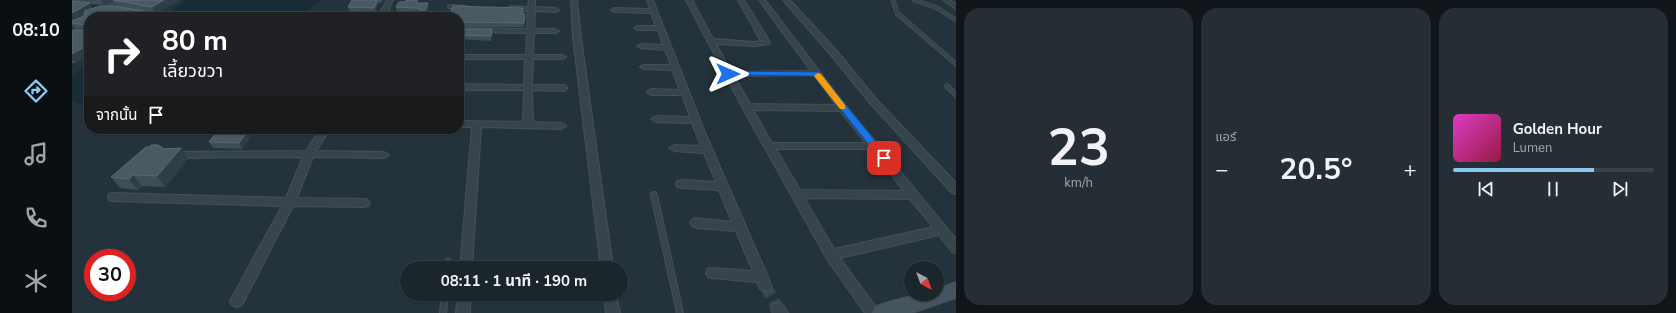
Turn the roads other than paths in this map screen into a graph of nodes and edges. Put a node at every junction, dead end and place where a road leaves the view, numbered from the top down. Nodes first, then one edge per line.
1 (123, 0) edge
2 (390, 0) edge
3 (532, 0) edge
4 (574, 0) edge
5 (650, 0) edge
6 (689, 0) edge
7 (741, 0) edge
8 (762, 0) edge
9 (786, 0) edge
10 (894, 0) edge
11 (914, 0) edge
12 (946, 0) edge
13 (91, 7) edge
14 (956, 7) edge
15 (450, 8) dead end
16 (472, 8) edge
17 (502, 8) edge
18 (106, 9) junction
19 (532, 9) junction
20 (556, 10) dead end
21 (614, 10) dead end
22 (654, 11) junction
23 (101, 12) edge
24 (126, 12) edge
25 (384, 12) edge
26 (956, 20) edge
27 (638, 28) dead end
28 (660, 28) junction
29 (464, 30) edge
30 (555, 31) dead end
31 (532, 32) junction
32 (711, 41) junction
33 (641, 46) dead end
34 (669, 48) junction
35 (464, 56) edge
36 (530, 57) junction
37 (562, 58) dead end
38 (956, 64) edge
39 (644, 67) dead end
40 (676, 68) junction
41 (816, 73) junction
42 (728, 74) junction
43 (947, 86) dead end
44 (464, 87) edge
45 (528, 87) junction
46 (564, 88) dead end
47 (651, 92) dead end
48 (686, 93) junction
49 (956, 95) edge
50 (746, 107) junction
51 (843, 108) junction
52 (656, 119) dead end
53 (696, 120) junction
54 (464, 124) edge
55 (477, 125) junction
56 (528, 126) junction
57 (561, 126) dead end
58 (322, 134) edge
59 (769, 146) junction
60 (874, 146) junction
61 (674, 148) dead end
62 (708, 150) junction
63 (309, 154) junction
64 (172, 155) edge
65 (384, 155) dead end
66 (681, 184) dead end
67 (724, 186) junction
68 (956, 190) edge
69 (796, 194) junction
70 (654, 195) dead end
71 (914, 195) junction
72 (112, 197) dead end
73 (290, 202) junction
74 (364, 203) dead end
75 (696, 223) dead end
76 (741, 227) junction
77 (941, 230) junction
78 (956, 248) edge
79 (831, 255) junction
80 (467, 261) edge
81 (606, 261) edge
82 (712, 273) dead end
83 (956, 290) edge
84 (237, 301) dead end
85 (444, 301) edge
86 (463, 301) edge
87 (611, 301) edge
88 (443, 313) edge
89 (462, 313) edge
90 (613, 313) edge
91 (680, 313) edge
92 (873, 313) edge
93 (881, 313) edge

1 - 18 street
2 - 25 street
3 - 19 street
4 - 81 street
5 - 22 street
6 - 32 street
7 - 32 street
8 - 41 street
9 - 68 street
10 - 38 lane
11 - 26 lane
12 - 14 street
13 - 18 street
15 - 16 street
17 - 19 street
18 - 23 street
18 - 24 street
19 - 20 street
19 - 31 street
21 - 22 street
22 - 28 street
27 - 28 street
28 - 34 street
29 - 31 street
30 - 31 street
31 - 36 street
32 - 42 street
33 - 34 street
34 - 40 street
35 - 36 street
36 - 37 street
36 - 45 street
39 - 40 street
40 - 48 street
41 - 42 street
41 - 51 street
42 - 50 street
43 - 49 lane
44 - 45 street
45 - 46 street
45 - 56 street
47 - 48 street
48 - 53 street
50 - 51 street
50 - 59 street
51 - 60 street
52 - 53 street
53 - 62 street
54 - 55 street
55 - 56 street
55 - 80 street
56 - 57 street
58 - 63 street
59 - 60 street
59 - 69 street
60 - 71 street
61 - 62 street
62 - 67 street
63 - 64 street
63 - 65 street
63 - 73 street
66 - 67 street
67 - 76 street
69 - 71 street
69 - 79 street
70 - 91 lane
71 - 77 street
72 - 73 street
73 - 74 street
73 - 84 street
75 - 76 street
76 - 82 street
77 - 78 street
77 - 79 street
79 - 92 street
83 - 93 main road
85 - 88 lane
86 - 89 street
87 - 90 street

